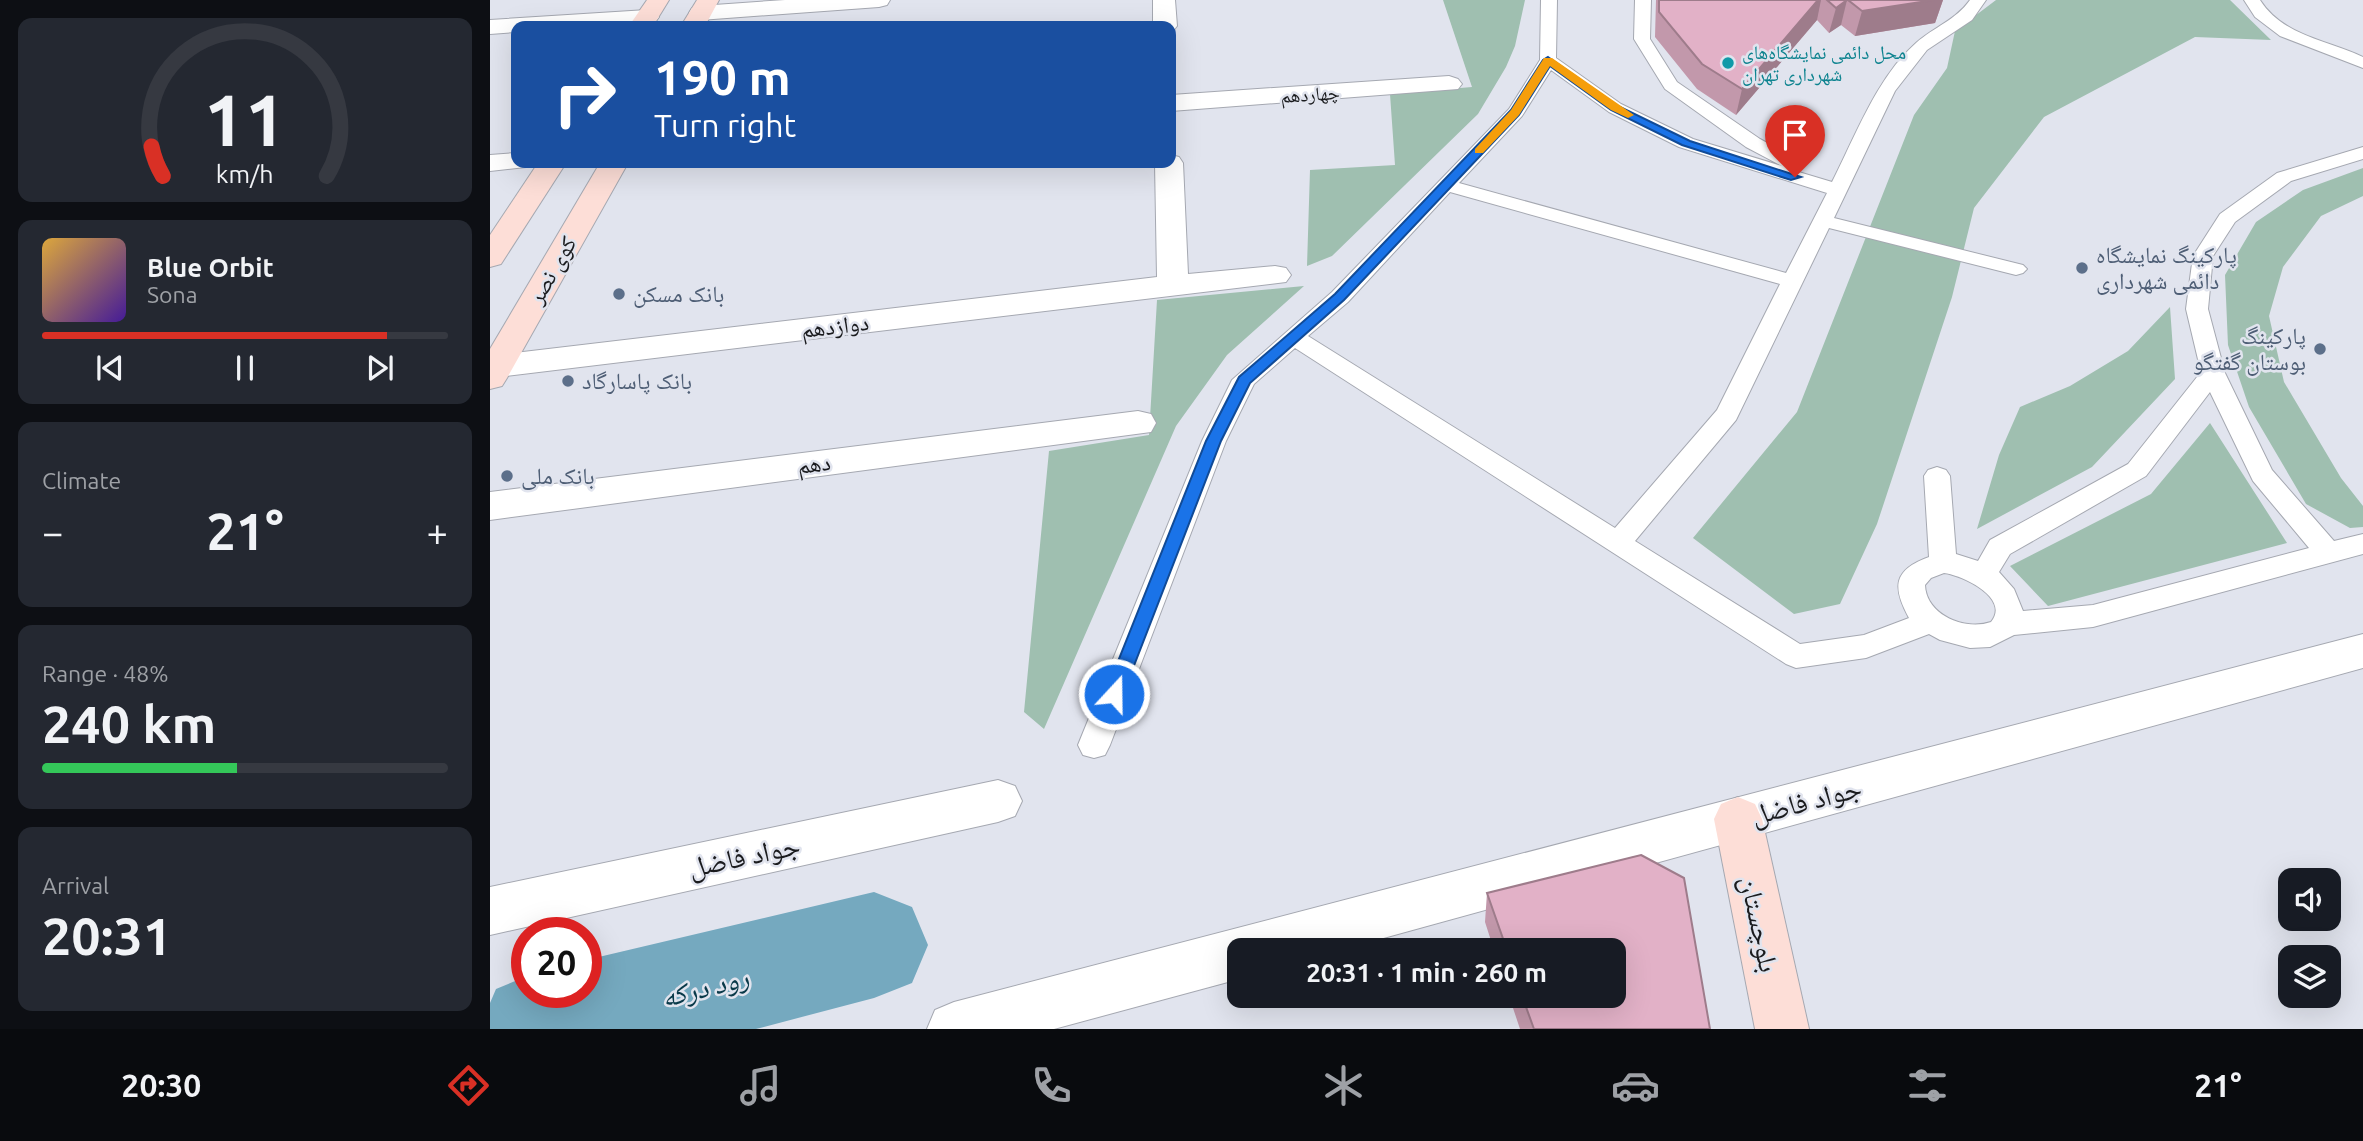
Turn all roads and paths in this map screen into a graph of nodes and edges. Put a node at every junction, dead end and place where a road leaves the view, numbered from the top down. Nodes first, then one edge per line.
1 (879, 0) edge
2 (1164, 0) edge
3 (1549, 0) edge
4 (1643, 0) edge
5 (1978, 0) edge
6 (2252, 0) edge
7 (700, 13) edge
8 (649, 14) edge
9 (563, 21) edge
10 (1165, 21) edge
11 (511, 25) edge
12 (490, 27) edge
13 (1548, 60) junction
14 (2363, 63) edge
15 (1449, 84) dead end
16 (1176, 103) edge
17 (2363, 153) edge
18 (511, 161) edge
19 (490, 163) edge
20 (549, 168) edge
21 (611, 168) edge
22 (1169, 168) edge
23 (1446, 185) junction
24 (1838, 190) junction
25 (1823, 221) junction
26 (490, 258) edge
27 (2016, 269) dead end
28 (1275, 275) dead end
29 (1793, 281) junction
30 (1173, 285) junction
31 (1295, 338) junction
32 (493, 372) edge
33 (2213, 373) junction
34 (1138, 423) dead end
35 (1937, 476) dead end
36 (490, 506) edge
37 (1618, 543) junction
38 (2363, 544) edge
39 (2328, 553) junction
40 (1943, 563) junction
41 (1984, 575) junction
42 (1929, 622) junction
43 (2006, 624) junction
44 (2363, 650) edge
45 (1094, 745) dead end
46 (998, 801) dead end
47 (1738, 819) junction
48 (490, 911) edge
49 (1293, 938) edge
50 (1227, 956) edge
51 (954, 1029) edge
52 (1782, 1029) edge

1 - 7 street
2 - 10 street
3 - 13 lane
4 - 24 lane
5 - 24 lane
6 - 14 lane
8 - 9 street
11 - 12 street
13 - 23 lane
13 - 24 lane
15 - 16 street, چهاردهم
17 - 33 lane
18 - 19 street
20 - 26 main road
21 - 32 main road, کوی نصر
22 - 30 street
23 - 29 lane
23 - 31 lane
24 - 25 lane
25 - 27 lane
25 - 29 lane
28 - 30 street, دوازدهم
29 - 37 lane
30 - 32 street, دوازدهم
31 - 37 lane
31 - 45 lane
33 - 39 lane
33 - 41 lane
34 - 36 street, دهم
35 - 40 lane
37 - 42 lane
38 - 39 lane
39 - 43 lane
40 - 41 lane
40 - 42 lane
41 - 43 lane
42 - 43 lane
44 - 47 street, جواد فاضل
46 - 48 street, جواد فاضل
47 - 49 street, جواد فاضل
47 - 52 main road, بلوچستان
50 - 51 street

